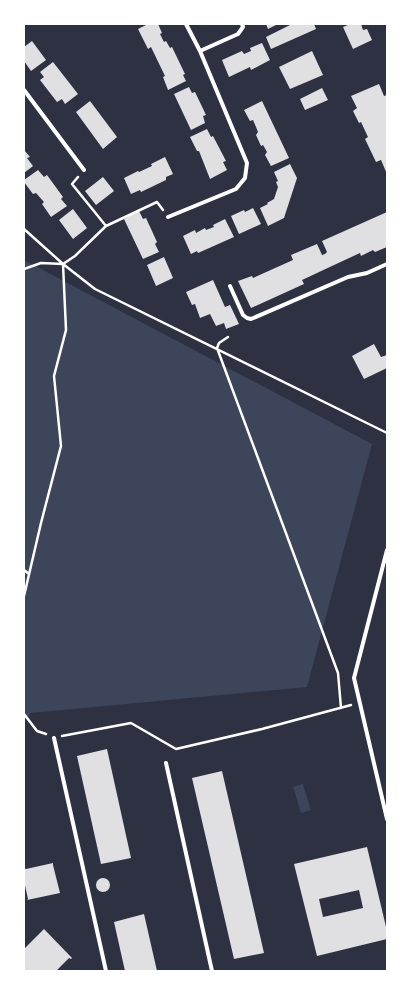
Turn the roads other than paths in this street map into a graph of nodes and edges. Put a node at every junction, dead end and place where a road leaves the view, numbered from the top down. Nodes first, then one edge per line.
1 (186, 24) edge
2 (242, 24) edge
3 (200, 50) junction
4 (24, 90) edge
5 (84, 170) road end
6 (168, 217) road end
7 (387, 264) edge
8 (230, 286) dead end
9 (387, 550) edge
10 (54, 738) road end
11 (166, 763) dead end
12 (387, 819) edge
13 (106, 971) edge
14 (212, 971) edge

1 - 3 street
2 - 3 street
3 - 6 street
4 - 5 street
7 - 8 street
9 - 12 street
10 - 13 street
11 - 14 street

